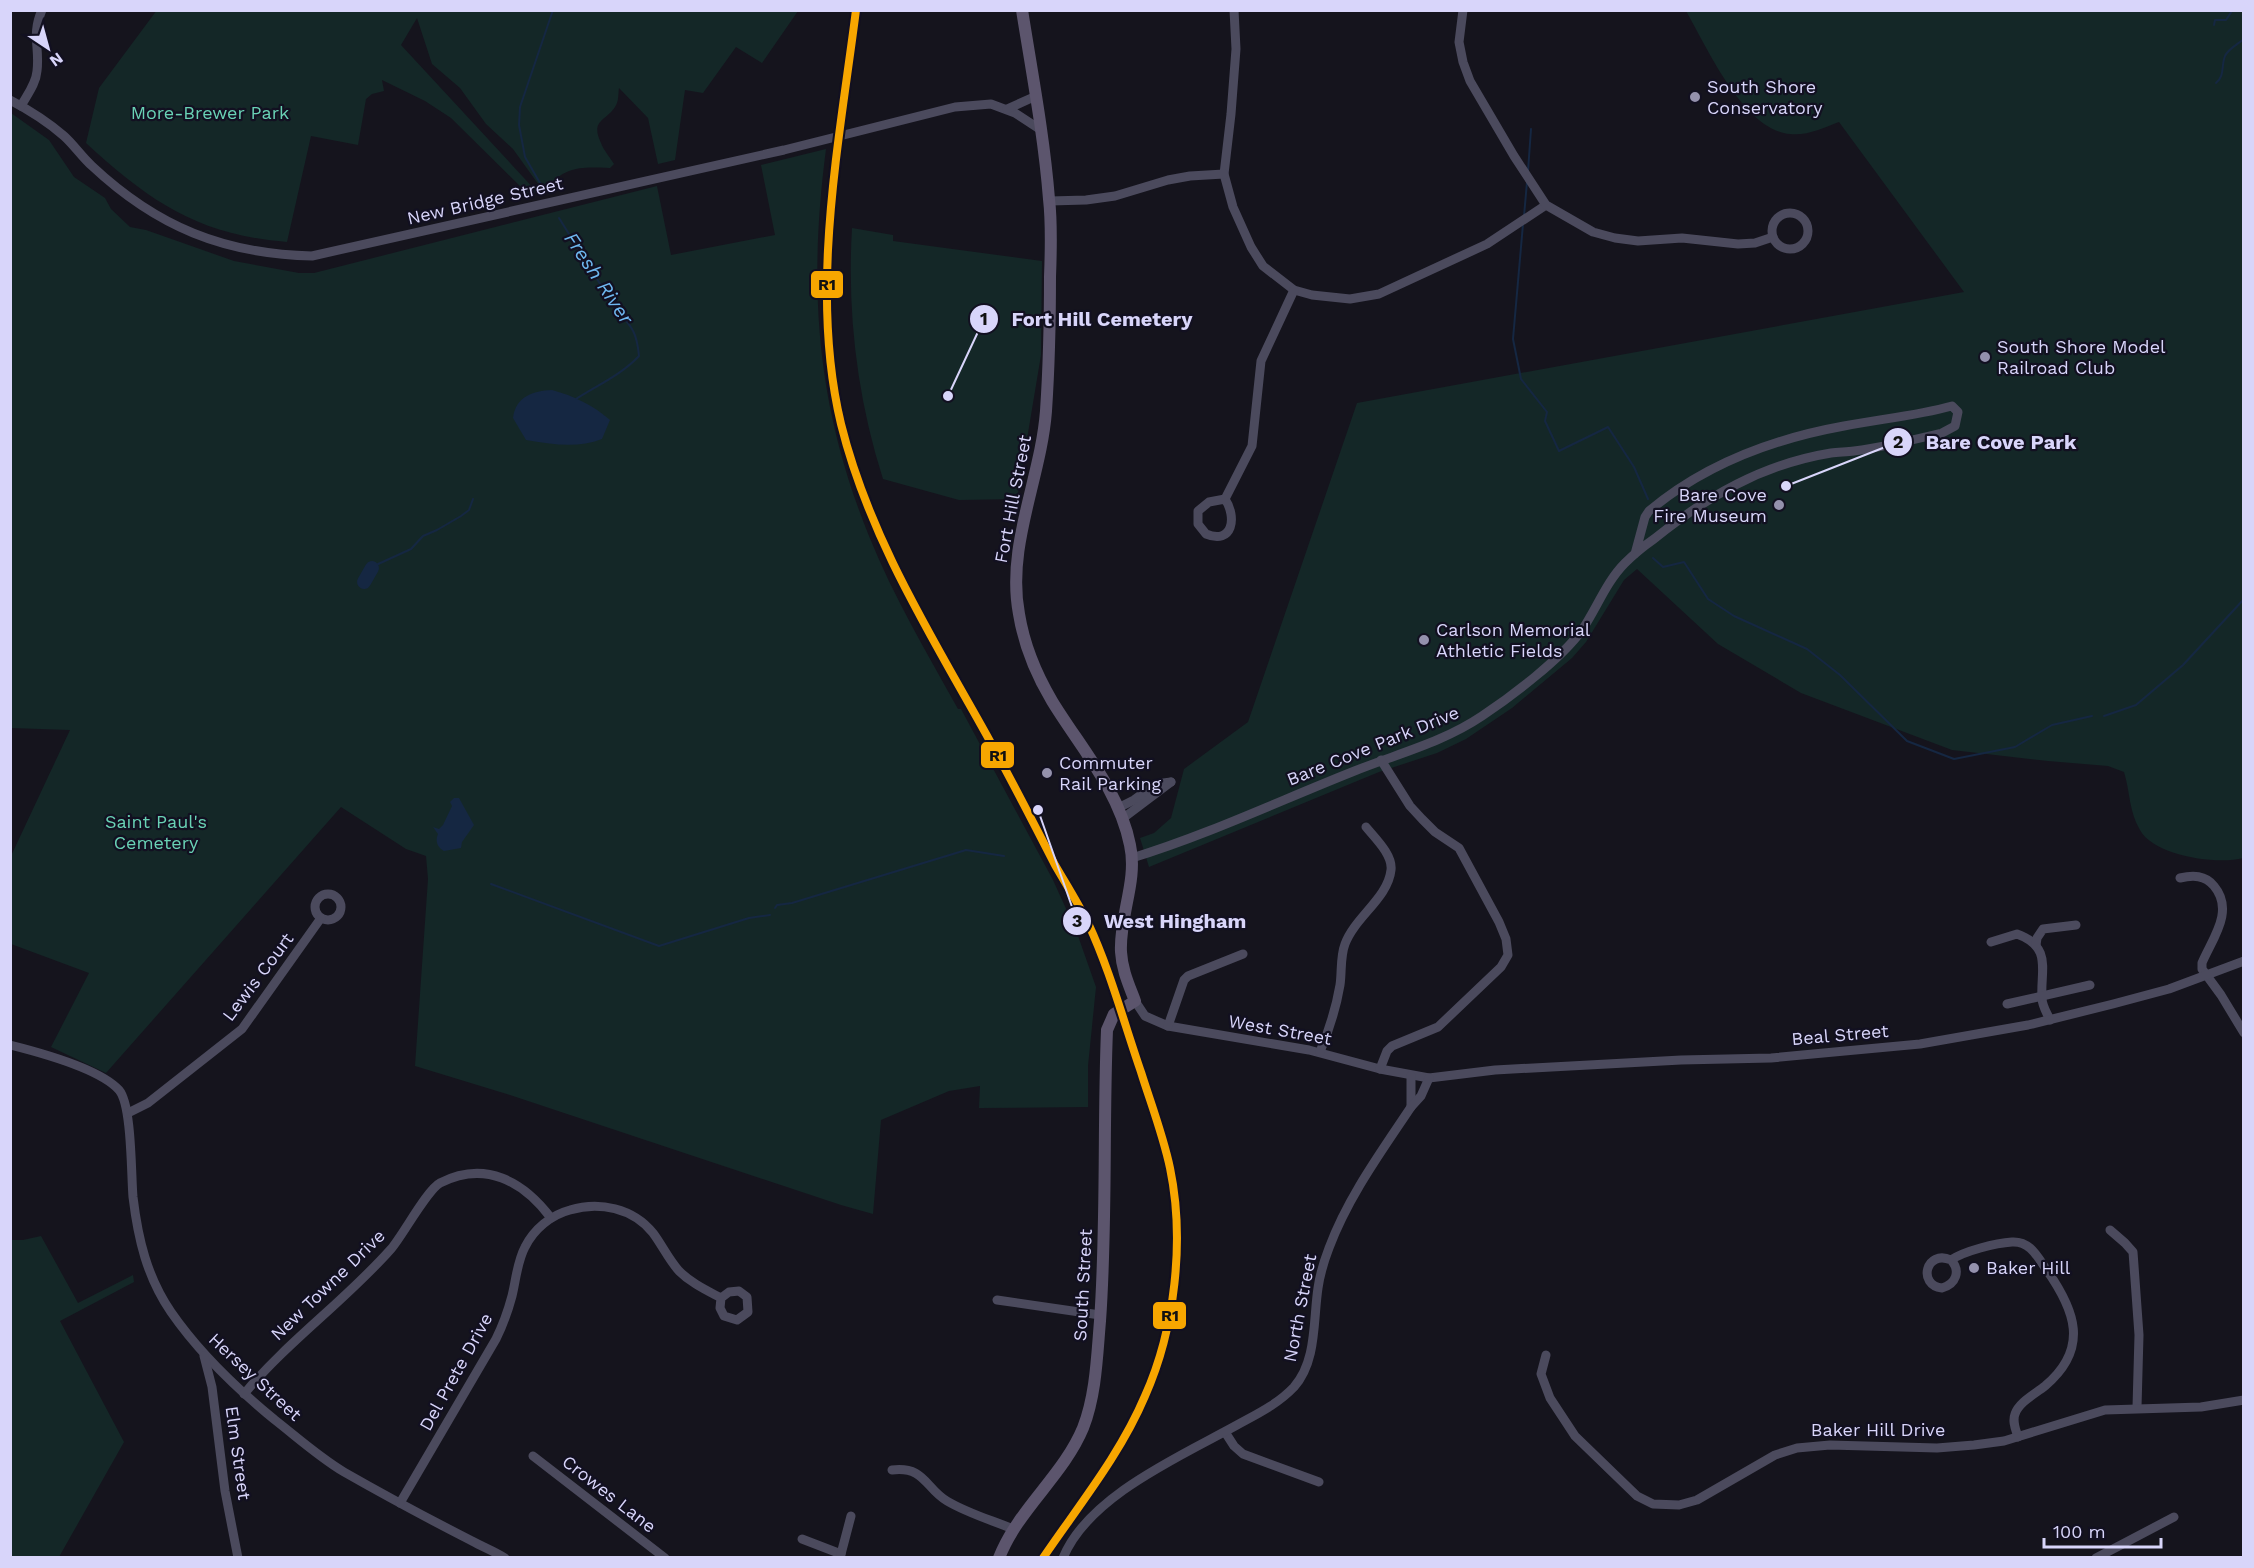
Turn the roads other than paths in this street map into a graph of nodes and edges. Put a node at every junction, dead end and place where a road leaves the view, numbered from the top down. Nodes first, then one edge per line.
1 (42, 10) edge
2 (1022, 10) edge
3 (1234, 10) edge
4 (1463, 10) edge
5 (1036, 96) junction
6 (10, 100) edge
7 (21, 106) junction
8 (1007, 109) junction
9 (1041, 130) junction
10 (1224, 174) junction
11 (1050, 201) junction
12 (1546, 205) junction
13 (1773, 237) junction
14 (1294, 290) junction
15 (1225, 499) junction
16 (1635, 554) junction
17 (1381, 760) junction
18 (1120, 813) junction
19 (1366, 827) dead end
20 (1132, 858) junction
21 (2180, 878) dead end
22 (321, 918) dead end
23 (2076, 925) dead end
24 (1991, 942) dead end
25 (2036, 945) junction
26 (1243, 954) dead end
27 (2244, 961) edge
28 (2208, 976) junction
29 (2090, 985) dead end
30 (2042, 996) junction
31 (1135, 1001) junction
32 (2007, 1004) dead end
33 (2050, 1020) junction
34 (1168, 1026) junction
35 (2244, 1033) edge
36 (10, 1046) edge
37 (1320, 1052) junction
38 (1380, 1069) junction
39 (1411, 1076) junction
40 (1429, 1078) junction
41 (1411, 1107) junction
42 (128, 1113) junction
43 (551, 1218) junction
44 (2110, 1230) dead end
45 (1951, 1260) dead end
46 (721, 1298) dead end
47 (997, 1300) dead end
48 (1100, 1315) junction
49 (204, 1354) junction
50 (1546, 1354) dead end
51 (232, 1383) junction
52 (212, 1388) junction
53 (244, 1394) junction
54 (2244, 1400) edge
55 (2137, 1407) junction
56 (1225, 1432) junction
57 (2018, 1437) junction
58 (533, 1456) dead end
59 (892, 1470) dead end
60 (1319, 1482) dead end
61 (400, 1503) junction
62 (851, 1516) dead end
63 (2174, 1517) dead end
64 (1013, 1529) junction
65 (802, 1539) dead end
66 (840, 1556) edge
67 (238, 1557) edge
68 (505, 1557) edge
69 (665, 1557) edge
70 (999, 1557) edge
71 (1063, 1557) edge
72 (2096, 1557) edge

1 - 7 street
2 - 5 main road, Fort Hill Street
3 - 10 street
4 - 12 street
5 - 8 street
5 - 9 main road, Fort Hill Street
6 - 7 street, New Bridge Street
7 - 8 street, New Bridge Street
8 - 9 street, New Bridge Street
9 - 11 main road, Fort Hill Street
10 - 11 street
10 - 14 street
11 - 18 main road, Fort Hill Street
12 - 13 street
12 - 14 street
13 - 13 street
14 - 15 street
15 - 15 street
16 - 16 street, Bare Cove Park Drive
16 - 17 street, Bare Cove Park Drive
17 - 20 street, Bare Cove Park Drive
17 - 38 street
18 - 18 street
18 - 20 main road, Fort Hill Street
19 - 37 street
20 - 31 main road, Fort Hill Street
21 - 28 street
22 - 42 street, Lewis Court
23 - 25 street
24 - 25 street
25 - 30 street
26 - 34 street
27 - 28 street, Beal Street
28 - 33 street, Beal Street
28 - 35 street
29 - 30 street
30 - 32 street
30 - 33 street
31 - 34 street, West Street
31 - 48 main road, South Street
33 - 40 street, Beal Street
34 - 37 street, West Street
36 - 42 street, Hersey Street
37 - 38 street, West Street
38 - 39 street, West Street
39 - 40 street, West Street
39 - 41 street
40 - 41 street, North Street
41 - 56 street, North Street
42 - 49 street, Hersey Street
43 - 46 street, Del Prete Drive
43 - 53 street, New Towne Drive
43 - 61 street, Del Prete Drive
44 - 55 street
45 - 57 street
47 - 48 street
48 - 64 main road, South Street
49 - 51 street, Hersey Street
49 - 52 street, Elm Street
50 - 57 street, Baker Hill Drive
51 - 52 street
51 - 53 street, Hersey Street
52 - 67 street, Elm Street
53 - 61 street, Hersey Street
54 - 55 street, Baker Hill Drive
55 - 57 street, Baker Hill Drive
56 - 60 street
56 - 71 street, North Street
58 - 69 street, Crowes Lane
59 - 64 street
61 - 68 street, Hersey Street
62 - 66 street
63 - 72 street
64 - 70 main road, South Street
65 - 66 street

